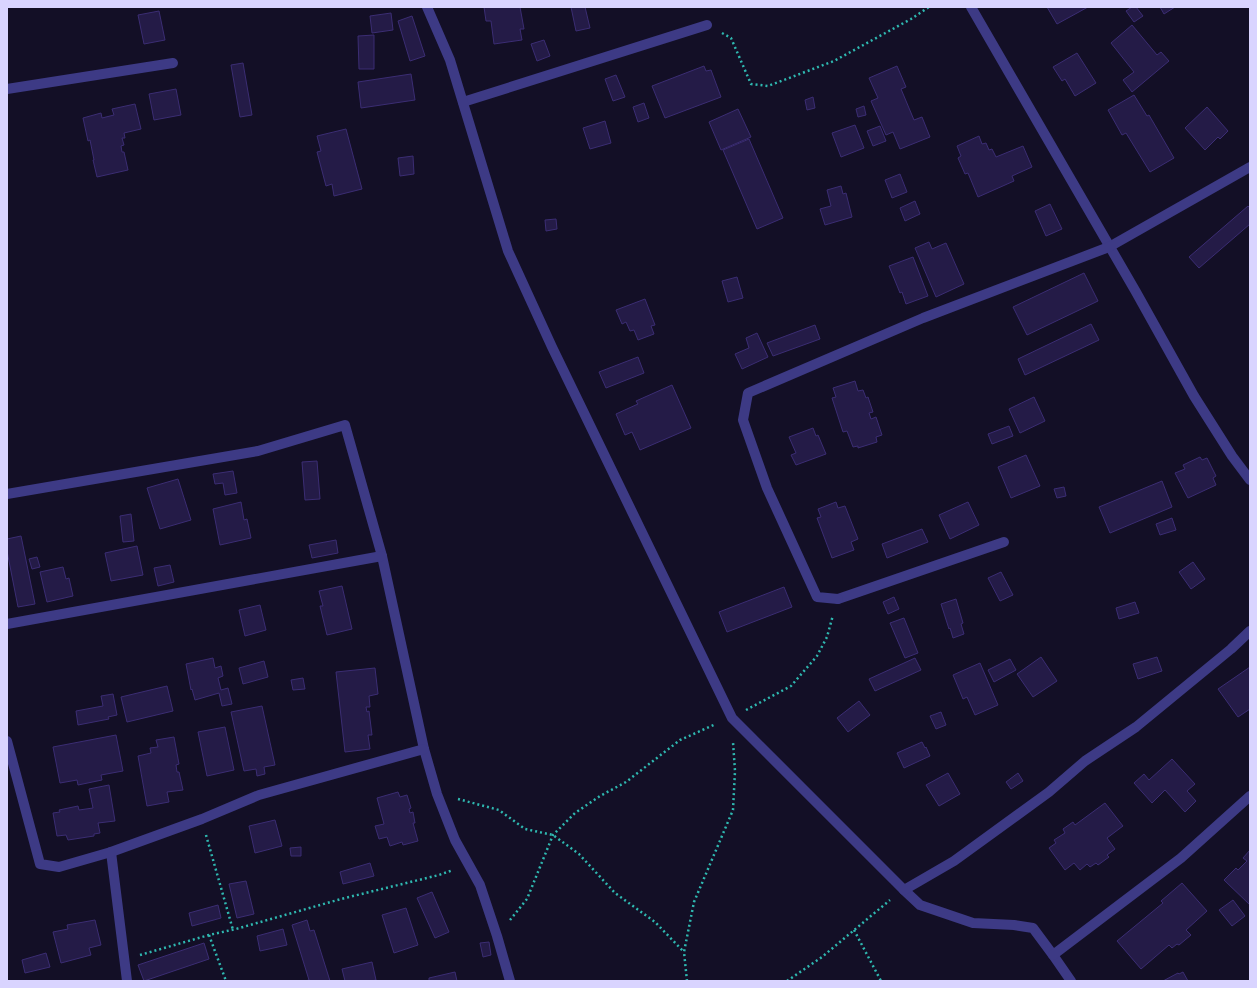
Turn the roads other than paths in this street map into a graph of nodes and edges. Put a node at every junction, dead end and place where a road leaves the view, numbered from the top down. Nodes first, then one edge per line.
1 (427, 7) edge
2 (971, 7) edge
3 (707, 26) road end
4 (173, 62) dead end
5 (7, 89) edge
6 (464, 102) junction
7 (1250, 167) edge
8 (1109, 247) junction
9 (1250, 480) edge
10 (7, 494) edge
11 (1004, 542) dead end
12 (382, 556) junction
13 (7, 624) edge
14 (1250, 631) edge
15 (7, 741) edge
16 (424, 749) junction
17 (1250, 796) edge
18 (111, 852) junction
19 (904, 890) junction
20 (1053, 954) junction
21 (127, 981) edge
22 (510, 981) edge
23 (1070, 981) edge

1 - 6 street
2 - 8 street
3 - 6 street
4 - 5 street
6 - 19 street
7 - 8 street
8 - 9 street
8 - 11 street
10 - 12 street
12 - 13 street
12 - 16 street
14 - 19 street
15 - 18 street
16 - 18 street
16 - 22 street
17 - 20 street
18 - 21 street
19 - 20 street
20 - 23 street

